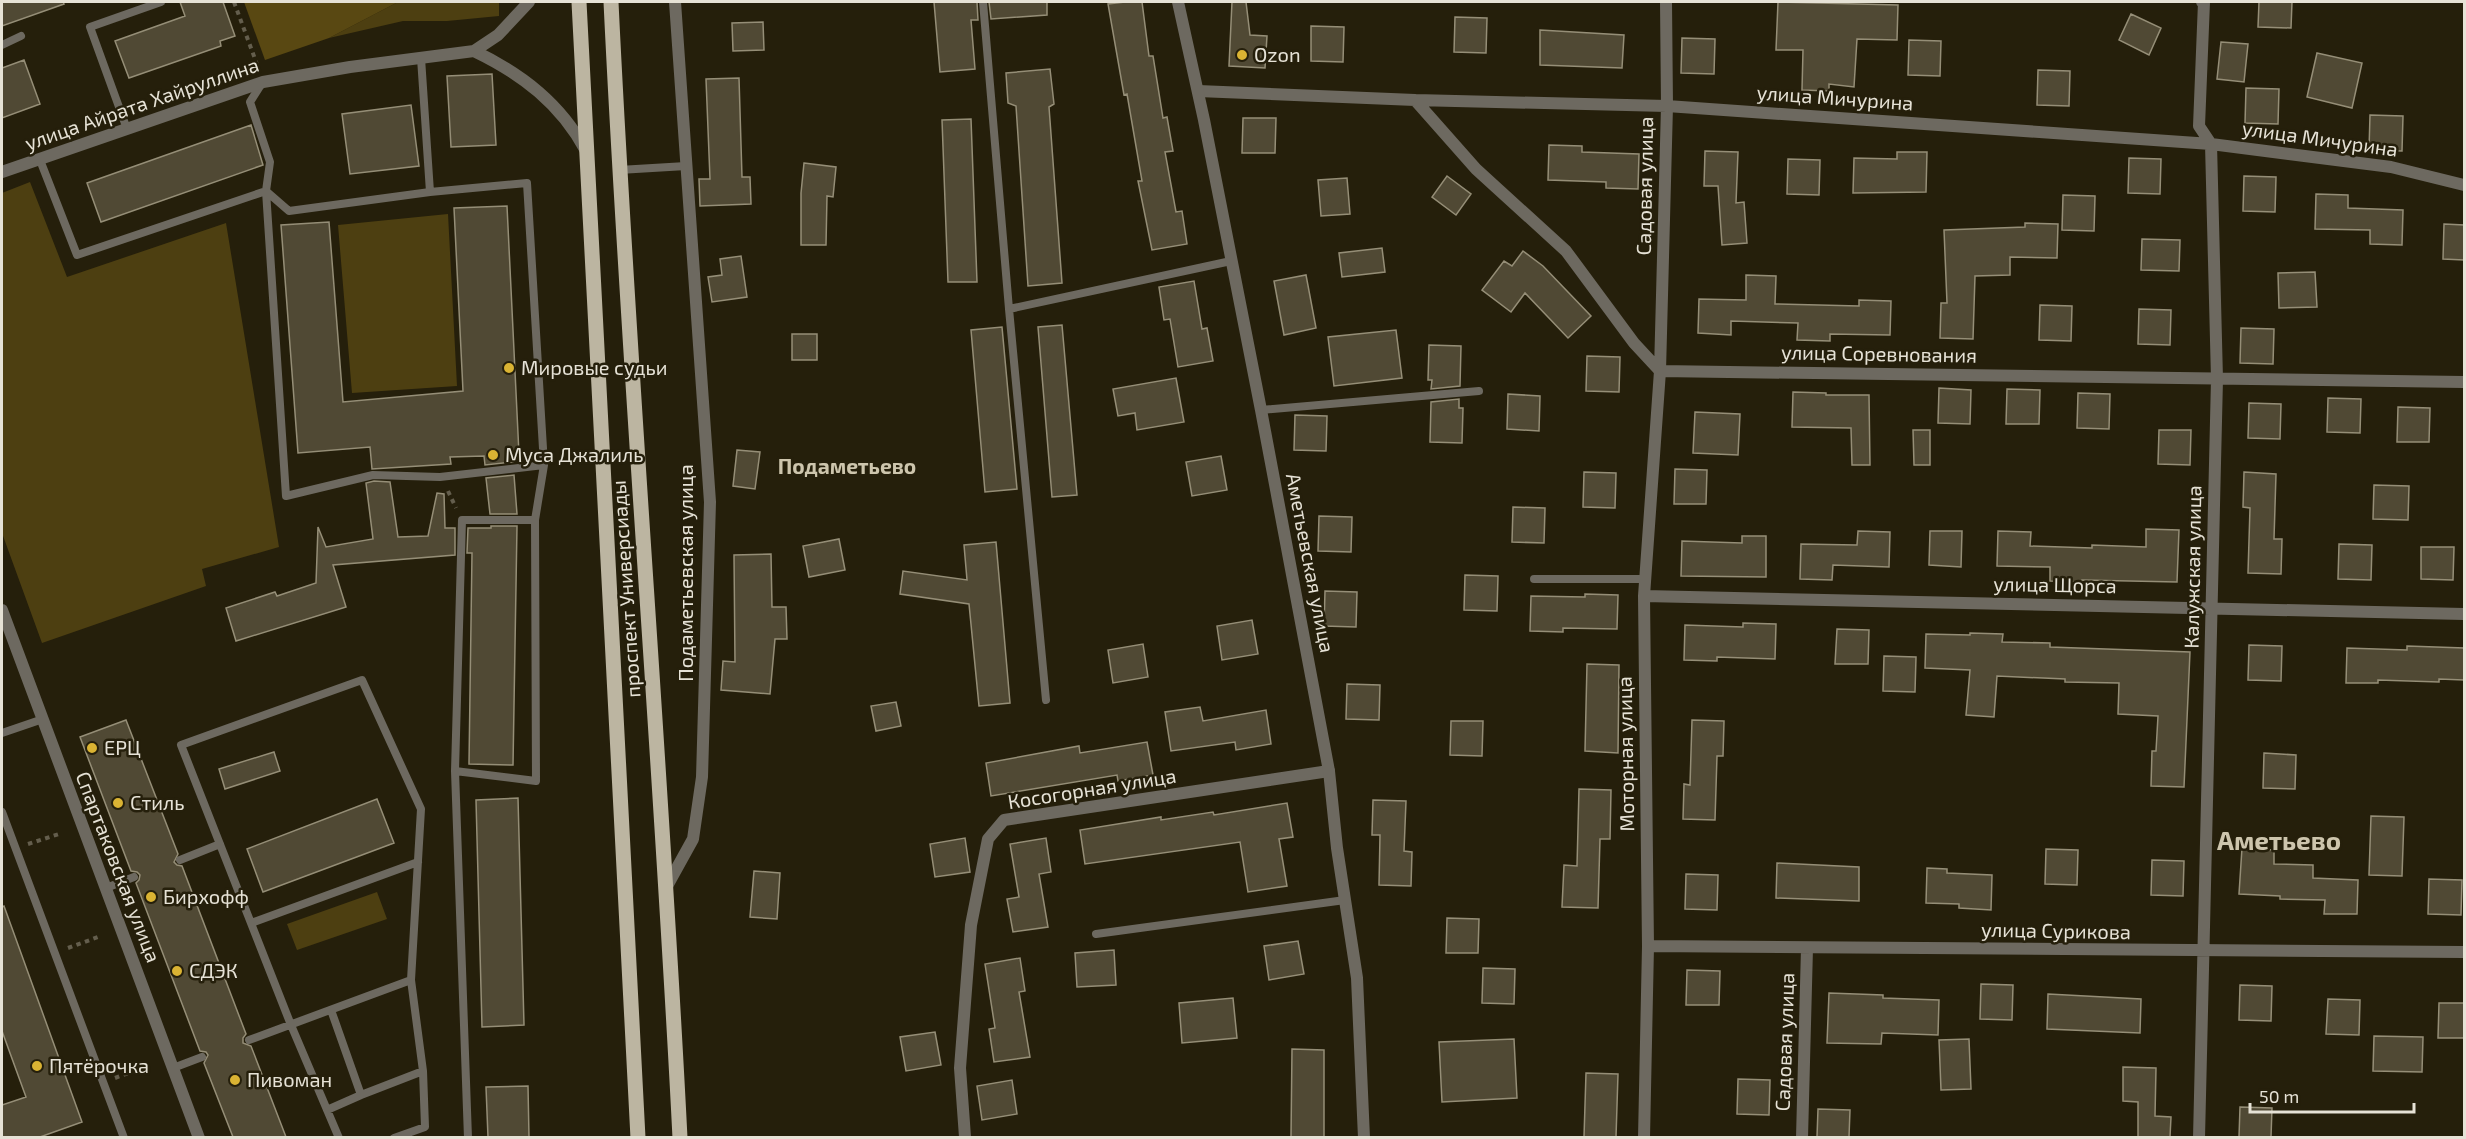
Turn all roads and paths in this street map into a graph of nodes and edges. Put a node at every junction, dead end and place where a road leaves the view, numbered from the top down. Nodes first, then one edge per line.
1 (162, 2) edge
2 (234, 2) edge
3 (530, 2) edge
4 (579, 2) edge
5 (611, 2) edge
6 (675, 2) edge
7 (983, 2) edge
8 (1178, 2) edge
9 (1666, 2) edge
10 (2202, 2) edge
11 (21, 36) dead end
12 (2, 45) edge
13 (474, 51) junction
14 (421, 58) junction
15 (263, 81) junction
16 (1198, 91) junction
17 (1415, 100) junction
18 (1667, 106) junction
19 (127, 129) junction
20 (2211, 144) junction
21 (585, 151) junction
22 (40, 160) junction
23 (686, 166) junction
24 (619, 170) junction
25 (2, 172) edge
26 (2464, 185) edge
27 (266, 191) junction
28 (430, 192) junction
29 (1231, 261) junction
30 (1009, 309) junction
31 (1660, 370) junction
32 (2217, 379) junction
33 (2464, 382) edge
34 (1479, 391) dead end
35 (1261, 410) junction
36 (544, 465) junction
37 (440, 477) junction
38 (462, 520) junction
39 (535, 520) junction
40 (1534, 579) dead end
41 (1645, 579) junction
42 (1644, 596) junction
43 (2212, 608) junction
44 (2, 609) edge
45 (2464, 614) edge
46 (1046, 700) dead end
47 (43, 719) junction
48 (2, 734) edge
49 (455, 771) junction
50 (1329, 771) junction
51 (2, 812) edge
52 (59, 834) dead end
53 (220, 844) junction
54 (15, 848) junction
55 (180, 860) dead end
56 (418, 862) junction
57 (134, 877) dead end
58 (667, 886) junction
59 (106, 888) junction
60 (1346, 900) junction
61 (251, 923) junction
62 (1096, 934) dead end
63 (98, 937) dead end
64 (1648, 946) junction
65 (1807, 948) junction
66 (2204, 951) junction
67 (54, 952) junction
68 (2464, 952) edge
69 (411, 980) junction
70 (331, 1010) junction
71 (291, 1025) junction
72 (249, 1040) dead end
73 (202, 1057) dead end
74 (145, 1067) dead end
75 (173, 1068) junction
76 (423, 1071) junction
77 (103, 1082) junction
78 (361, 1095) junction
79 (327, 1110) junction
80 (124, 1137) edge
81 (199, 1137) edge
82 (339, 1137) edge
83 (393, 1137) edge
84 (468, 1137) edge
85 (638, 1137) edge
86 (680, 1137) edge
87 (965, 1137) edge
88 (1364, 1137) edge
89 (1644, 1137) edge
90 (1802, 1137) edge
91 (2199, 1137) edge

1 - 19 lane
2 - 15 path
3 - 13 street, улица Айрата Хайруллина
4 - 21 main road, проспект Универсиады
5 - 24 main road, проспект Универсиады
6 - 23 street, Подаметьевская улица
7 - 30 lane
8 - 16 street, Аметьевская улица
9 - 18 street, Садовая улица
10 - 20 street, Калужская улица
11 - 12 lane
13 - 14 street, улица Айрата Хайруллина
13 - 21 street
14 - 15 street, улица Айрата Хайруллина
14 - 28 lane
15 - 19 street, улица Айрата Хайруллина
15 - 27 lane
16 - 17 street, улица Мичурина
16 - 29 street, Аметьевская улица
17 - 18 street, улица Мичурина
17 - 31 street
18 - 20 street, улица Мичурина
18 - 31 street, Садовая улица
19 - 22 street, улица Айрата Хайруллина
20 - 26 street, улица Мичурина
20 - 32 street, Калужская улица
21 - 85 main road, проспект Универсиады
22 - 25 street, улица Айрата Хайруллина
22 - 27 lane
23 - 24 lane
23 - 58 street, Подаметьевская улица
24 - 58 main road, проспект Универсиады
27 - 28 lane
27 - 37 lane
28 - 36 lane
29 - 30 lane
29 - 35 street, Аметьевская улица
30 - 46 lane
31 - 32 street, улица Соревнования
31 - 41 street, Моторная улица
32 - 33 street, улица Соревнования
32 - 43 street, Калужская улица
34 - 35 lane
35 - 50 street, Аметьевская улица
36 - 37 lane
36 - 39 lane
37 - 38 path
38 - 39 lane
38 - 49 lane
39 - 49 lane
40 - 41 lane
41 - 42 street, Моторная улица
42 - 43 street, улица Щорса
42 - 64 street, Моторная улица
43 - 45 street, улица Щорса
43 - 66 street, Калужская улица
44 - 47 street, Спартаковская улица
47 - 48 lane
47 - 59 street, Спартаковская улица
49 - 84 lane
50 - 60 street, Аметьевская улица
50 - 87 street, Косогорная улица
51 - 54 lane
52 - 54 path
53 - 55 lane
53 - 56 lane
53 - 61 lane
54 - 67 lane
56 - 61 lane
56 - 69 lane
57 - 59 lane
58 - 86 main road, проспект Универсиады
59 - 75 street, Спартаковская улица
60 - 62 lane
60 - 88 street, Аметьевская улица
61 - 71 lane
63 - 67 path
64 - 65 street, улица Сурикова
64 - 89 street, Моторная улица
65 - 66 street, улица Сурикова
65 - 90 street, Садовая улица
66 - 68 street, улица Сурикова
66 - 91 street, Калужская улица
67 - 77 lane
69 - 70 lane
69 - 76 lane
70 - 71 lane
70 - 78 lane
71 - 72 lane
71 - 79 lane
73 - 75 lane
74 - 77 path
75 - 81 street, Спартаковская улица
76 - 78 lane
76 - 83 lane
77 - 80 lane
78 - 79 lane
79 - 82 lane

